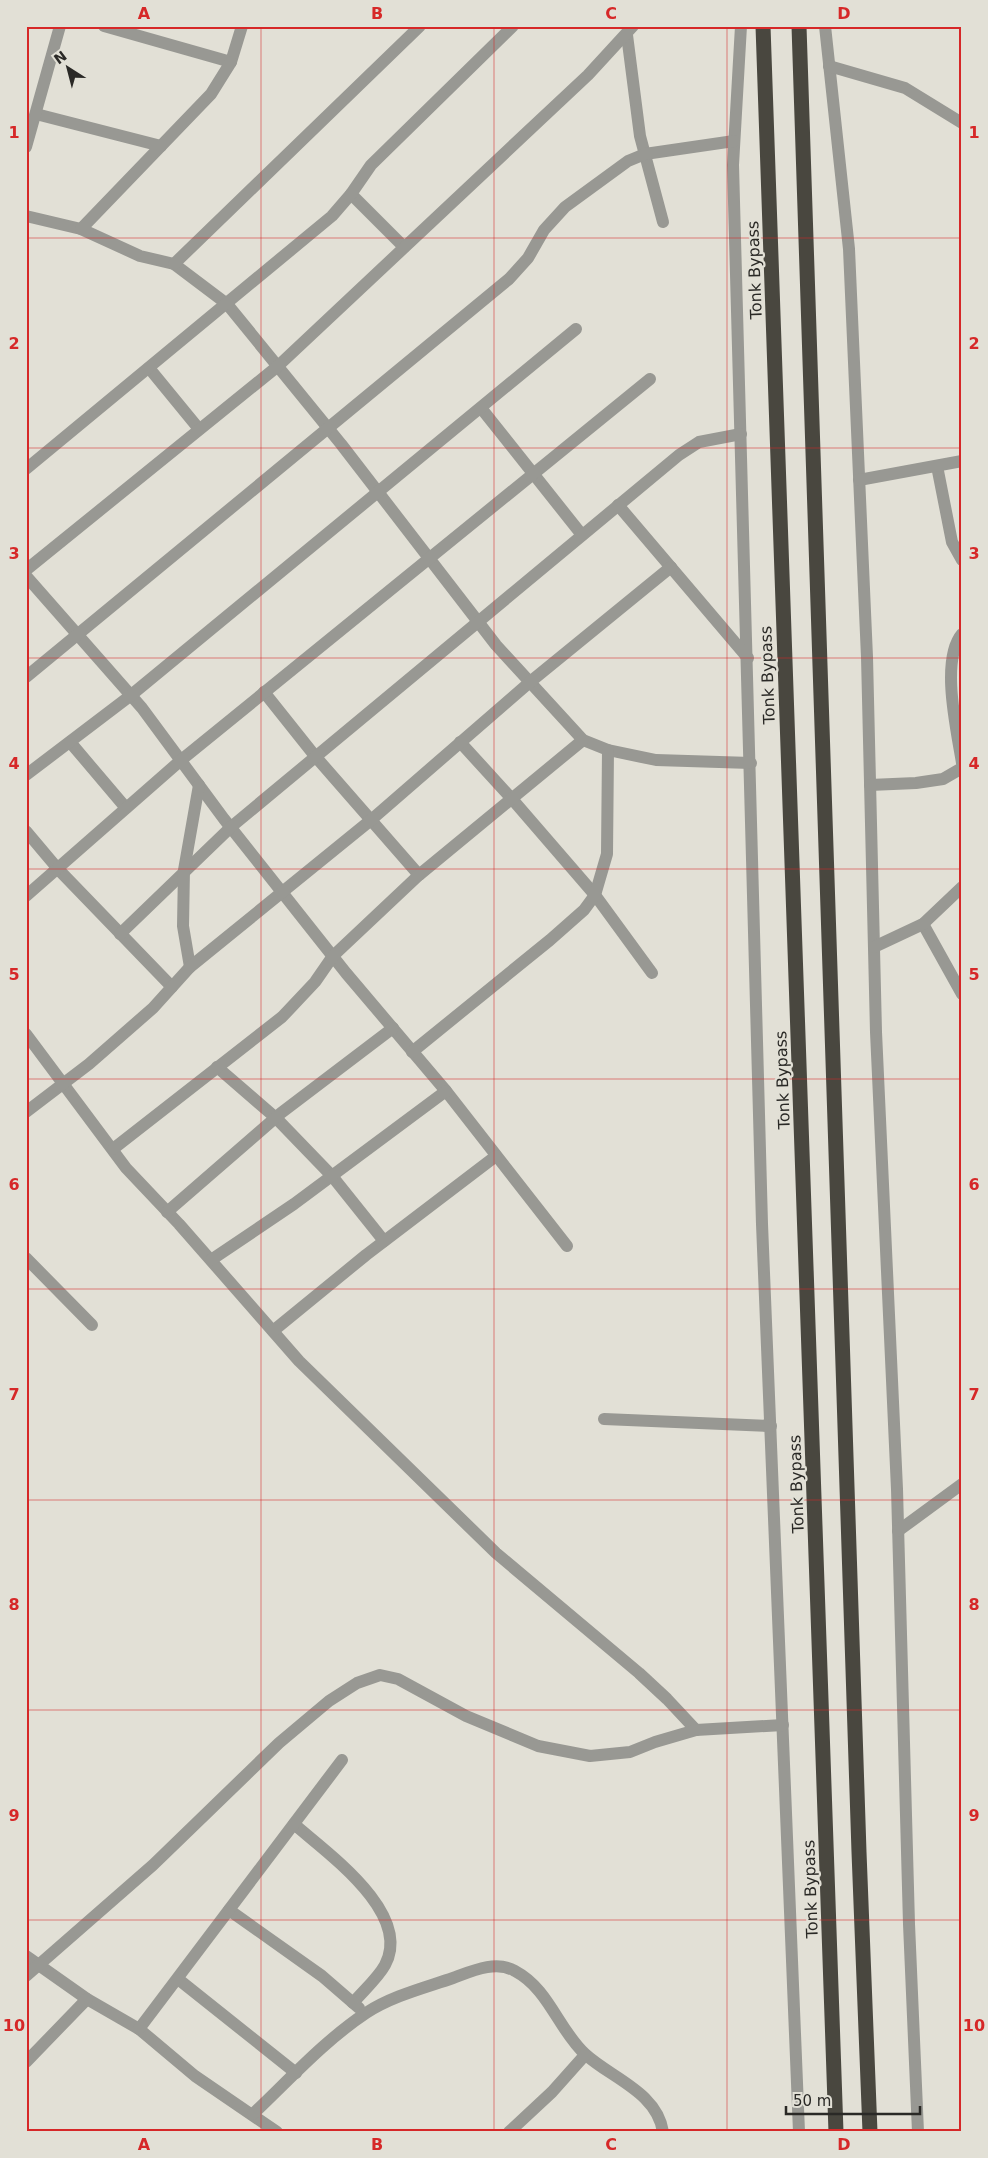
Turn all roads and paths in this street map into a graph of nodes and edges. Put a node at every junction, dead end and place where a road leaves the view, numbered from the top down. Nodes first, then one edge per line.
1 (60, 26) edge
2 (104, 26) edge
3 (242, 26) edge
4 (420, 26) edge
5 (513, 26) edge
6 (741, 26) edge
7 (763, 26) edge
8 (799, 26) edge
9 (825, 26) edge
10 (630, 31) edge
11 (231, 62) junction
12 (829, 66) junction
13 (36, 114) junction
14 (962, 124) edge
15 (734, 141) junction
16 (161, 146) junction
17 (26, 147) edge
18 (645, 154) junction
19 (352, 194) junction
20 (26, 216) edge
21 (663, 222) dead end
22 (81, 229) junction
23 (404, 247) junction
24 (174, 264) junction
25 (227, 304) junction
26 (576, 329) dead end
27 (278, 366) junction
28 (149, 368) junction
29 (650, 379) dead end
30 (481, 408) junction
31 (199, 429) junction
32 (329, 429) junction
33 (741, 434) junction
34 (962, 461) edge
35 (937, 466) junction
36 (26, 469) edge
37 (533, 474) junction
38 (859, 480) junction
39 (379, 492) junction
40 (618, 505) junction
41 (582, 535) junction
42 (429, 558) junction
43 (962, 560) edge
44 (671, 567) junction
45 (26, 570) edge
46 (26, 576) edge
47 (478, 622) junction
48 (962, 634) edge
49 (77, 635) junction
50 (748, 658) junction
51 (26, 677) edge
52 (530, 682) junction
53 (264, 692) junction
54 (130, 696) junction
55 (583, 740) junction
56 (70, 742) junction
57 (460, 742) junction
58 (608, 750) junction
59 (315, 756) junction
60 (180, 760) junction
61 (751, 763) junction
62 (962, 764) edge
63 (962, 768) edge
64 (26, 775) edge
65 (199, 785) junction
66 (870, 785) junction
67 (512, 799) junction
68 (126, 808) junction
69 (371, 820) junction
70 (231, 827) junction
71 (26, 831) edge
72 (58, 869) junction
73 (184, 870) junction
74 (419, 875) junction
75 (962, 887) edge
76 (281, 891) junction
77 (595, 895) junction
78 (26, 896) edge
79 (924, 924) junction
80 (120, 934) junction
81 (874, 947) junction
82 (333, 956) junction
83 (190, 967) junction
84 (652, 973) dead end
85 (172, 987) junction
86 (962, 994) edge
87 (392, 1028) junction
88 (26, 1034) edge
89 (412, 1052) junction
90 (217, 1067) junction
91 (64, 1084) junction
92 (446, 1091) junction
93 (26, 1112) edge
94 (276, 1118) junction
95 (113, 1149) junction
96 (496, 1156) junction
97 (332, 1176) junction
98 (167, 1212) junction
99 (384, 1242) junction
100 (567, 1246) dead end
101 (26, 1258) edge
102 (210, 1260) junction
103 (92, 1325) dead end
104 (273, 1331) junction
105 (604, 1419) dead end
106 (770, 1426) junction
107 (962, 1484) edge
108 (898, 1531) junction
109 (783, 1725) junction
110 (696, 1730) junction
111 (342, 1760) dead end
112 (294, 1824) junction
113 (229, 1910) junction
114 (26, 1956) edge
115 (39, 1965) junction
116 (26, 1976) edge
117 (178, 1979) junction
118 (87, 1999) junction
119 (353, 2003) junction
120 (366, 2013) junction
121 (139, 2029) junction
122 (585, 2055) junction
123 (26, 2062) edge
124 (296, 2074) junction
125 (253, 2114) junction
126 (277, 2132) edge
127 (510, 2132) edge
128 (663, 2132) edge
129 (799, 2132) edge
130 (836, 2132) edge
131 (870, 2132) edge
132 (918, 2132) edge

1 - 13 street
2 - 11 street
3 - 11 street
4 - 24 street
5 - 19 street
6 - 15 street
7 - 130 highway, Tonk Bypass
8 - 131 highway
9 - 12 street
10 - 18 street
10 - 23 street
11 - 16 street
12 - 14 street
12 - 38 street
13 - 16 street
13 - 17 street
15 - 18 street
15 - 33 street
16 - 22 street
18 - 21 street
18 - 32 street
19 - 23 street
19 - 25 street
20 - 22 street
22 - 24 street
23 - 27 street
24 - 25 street
25 - 27 street
25 - 28 street
26 - 30 street
27 - 31 street
27 - 32 street
28 - 31 street
28 - 36 street
29 - 37 street
30 - 37 street
30 - 39 street
31 - 45 street
32 - 39 street
32 - 49 street
33 - 40 street
33 - 50 street
34 - 35 street
35 - 38 street
35 - 43 street
37 - 41 street
37 - 42 street
38 - 66 street
39 - 42 street
39 - 54 street
40 - 41 street
40 - 44 street
41 - 47 street
42 - 47 street
42 - 53 street
44 - 50 street
44 - 52 street
46 - 49 street
47 - 52 street
47 - 59 street
48 - 62 street
49 - 51 street
49 - 54 street
50 - 61 street
52 - 55 street
52 - 57 street
53 - 59 street
53 - 60 street
54 - 56 street
54 - 60 street
55 - 58 street
55 - 67 street
56 - 64 street
56 - 68 street
57 - 67 street
57 - 69 street
58 - 61 street
58 - 77 street
59 - 69 street
59 - 70 street
60 - 65 street
60 - 68 street
61 - 106 street
63 - 66 street
65 - 70 street
65 - 73 street
66 - 81 street
67 - 74 street
67 - 77 street
68 - 72 street
69 - 74 street
69 - 76 street
70 - 73 street
70 - 76 street
71 - 72 street
72 - 78 street
72 - 80 street
73 - 80 street
73 - 83 street
74 - 82 street
75 - 79 street
76 - 82 street
76 - 83 street
77 - 84 street
77 - 89 street
79 - 81 street
79 - 86 street
80 - 85 street
81 - 108 street
82 - 87 street
82 - 90 street
83 - 85 street
85 - 91 street
87 - 89 street
87 - 94 street
88 - 91 street
89 - 92 street
90 - 94 street
90 - 95 street
91 - 93 street
91 - 95 street
92 - 96 street
92 - 97 street
94 - 97 street
94 - 98 street
95 - 98 street
96 - 99 street
96 - 100 street
97 - 99 street
97 - 102 street
98 - 102 street
99 - 104 street
101 - 103 street
102 - 104 street
104 - 110 street
105 - 106 street
106 - 109 street
107 - 108 street
108 - 132 street
109 - 110 street
109 - 129 street
110 - 115 street
111 - 112 street
112 - 113 street
112 - 119 street
113 - 117 street
113 - 119 street
114 - 115 street
115 - 116 street
115 - 118 street
117 - 121 street
117 - 124 street
118 - 121 street
118 - 123 street
119 - 120 street
120 - 122 street
120 - 124 street
121 - 125 street
122 - 127 street
122 - 128 street
124 - 125 street
125 - 126 street

